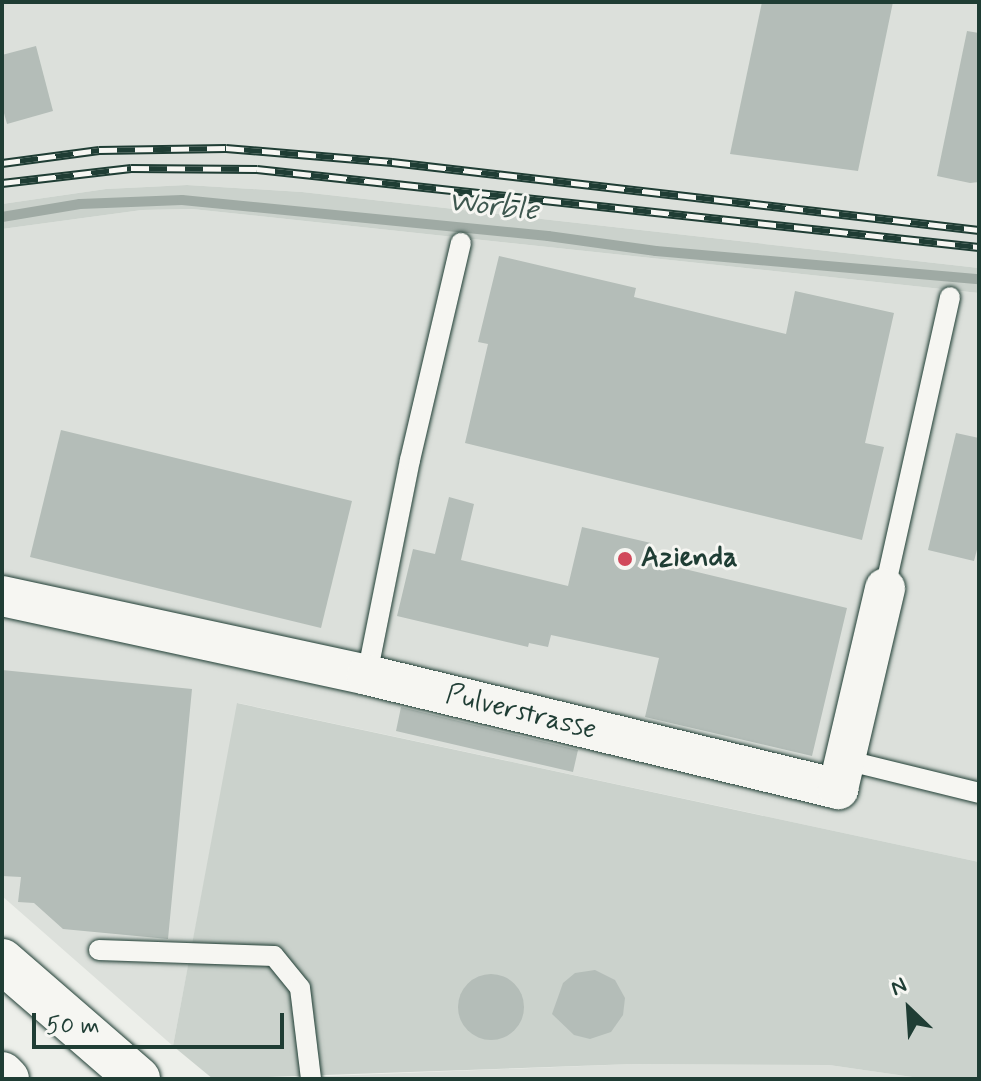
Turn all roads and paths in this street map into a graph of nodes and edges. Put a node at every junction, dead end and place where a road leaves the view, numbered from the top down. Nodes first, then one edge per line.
1 (461, 243) dead end
2 (950, 297) dead end
3 (885, 588) joint
4 (2, 596) edge
5 (367, 675) junction
6 (845, 760) junction
7 (979, 793) edge
8 (99, 950) dead end
9 (2, 961) edge
10 (2, 1074) edge
11 (7, 1079) edge
12 (138, 1079) edge
13 (311, 1079) edge

1 - 5 lane
2 - 3 lane
3 - 6 street, Pulverstrasse
4 - 5 street, Pulverstrasse
5 - 6 street, Pulverstrasse
6 - 7 lane
8 - 13 lane
9 - 12 highway
10 - 11 highway

